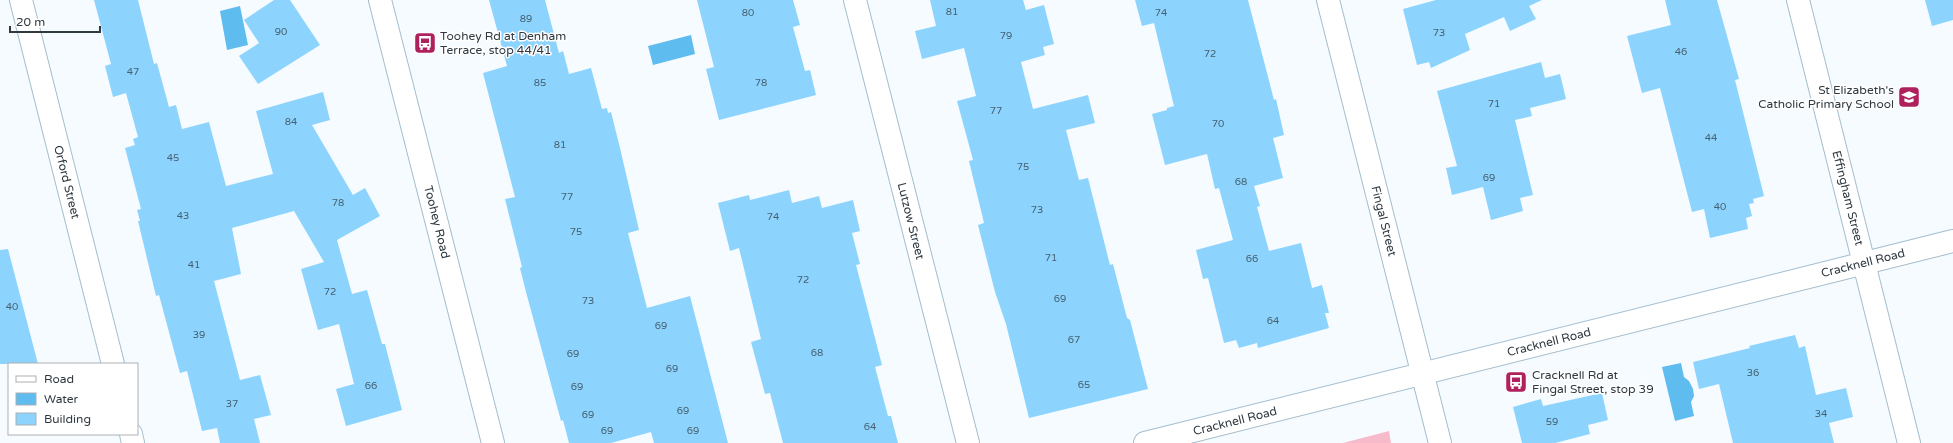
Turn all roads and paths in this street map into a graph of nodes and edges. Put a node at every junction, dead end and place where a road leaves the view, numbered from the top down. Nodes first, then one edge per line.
1 (22, 0) edge
2 (380, 0) edge
3 (855, 0) edge
4 (1328, 0) edge
5 (1798, 0) edge
6 (1953, 241) edge
7 (1864, 263) junction
8 (113, 363) edge
9 (1422, 374) junction
10 (493, 443) edge
11 (968, 443) edge
12 (1145, 443) edge
13 (1440, 443) edge
14 (1909, 443) edge

1 - 8 street, Orford Street
2 - 10 street, Toohey Road
3 - 11 street, Lutzow Street
4 - 9 street, Fingal Street
5 - 7 street, Effingham Street
6 - 7 street, Cracknell Road
7 - 9 street, Cracknell Road
7 - 14 street, Effingham Street
9 - 12 street, Cracknell Road
9 - 13 street, Fingal Street

